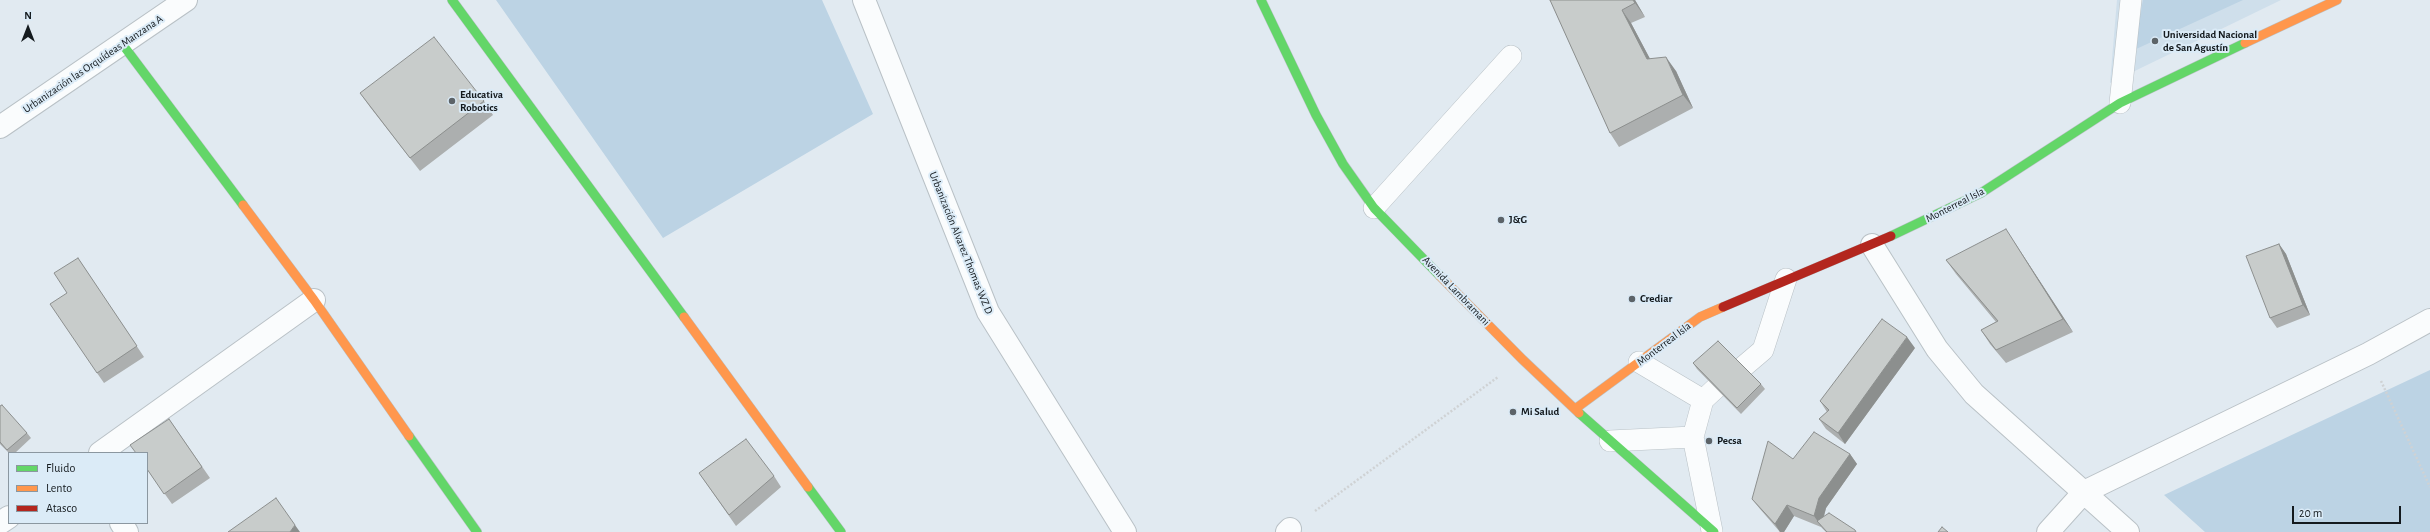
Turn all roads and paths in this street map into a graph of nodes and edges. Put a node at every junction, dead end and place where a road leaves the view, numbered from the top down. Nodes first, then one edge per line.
1 (186, 0) edge
2 (452, 0) edge
3 (864, 0) edge
4 (1261, 0) edge
5 (2131, 0) edge
6 (2337, 0) edge
7 (123, 45) junction
8 (1511, 56) dead end
9 (2120, 103) junction
10 (0, 128) edge
11 (1374, 208) junction
12 (1872, 245) junction
13 (1786, 279) junction
14 (314, 300) junction
15 (2430, 320) edge
16 (2368, 354) junction
17 (1522, 359) junction
18 (1639, 362) junction
19 (1743, 367) edge
20 (1575, 409) junction
21 (1693, 436) junction
22 (1610, 441) junction
23 (101, 452) edge
24 (2430, 487) edge
25 (2084, 492) junction
26 (1288, 531) edge
27 (477, 532) edge
28 (841, 532) edge
29 (1125, 532) edge
30 (1713, 532) edge
31 (2048, 532) edge
32 (2128, 532) edge

1 - 7 street, Urbanización las Orquídeas Manzana A
2 - 28 street
3 - 29 street, Urbanización Alvarez Thomas WZ D
4 - 11 street, Avenida Lambramani
5 - 9 lane
6 - 9 street, Monterreal Isla
7 - 10 street, Urbanización las Orquídeas Manzana A
7 - 14 street
8 - 11 lane
9 - 12 street, Monterreal Isla
11 - 17 street, Avenida Lambramani
12 - 13 street, Monterreal Isla
12 - 25 street
13 - 18 street, Monterreal Isla
13 - 19 lane
14 - 23 street
14 - 27 street
15 - 16 street
16 - 24 path
16 - 25 street
17 - 20 street, Avenida Lambramani
17 - 26 path
18 - 20 street, Monterreal Isla
18 - 21 lane
20 - 22 street, Avenida Lambramani
21 - 22 lane
21 - 30 lane
22 - 30 street, Avenida Lambramani
25 - 31 street
25 - 32 street

